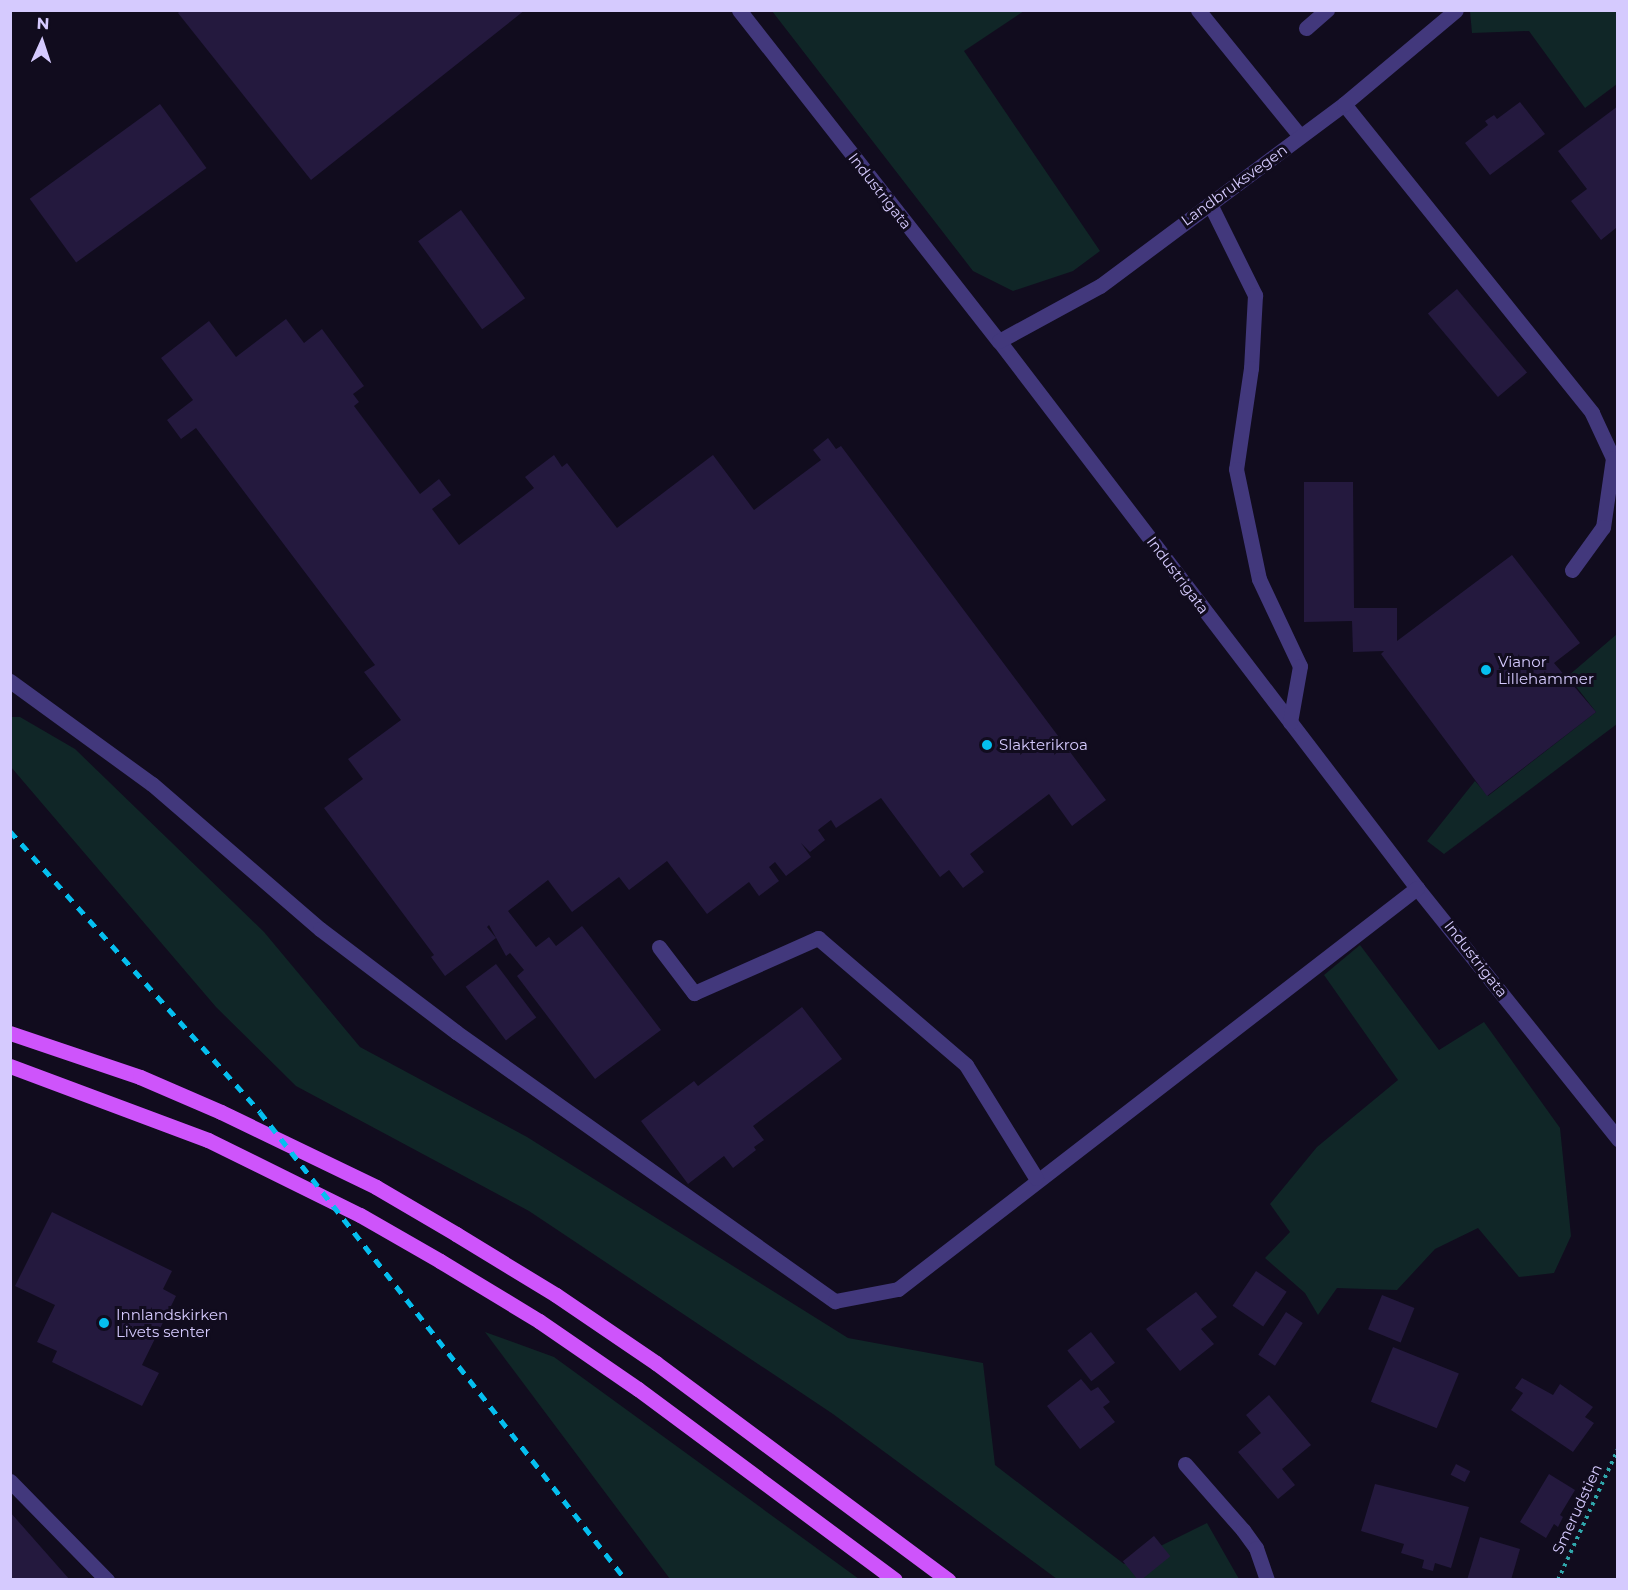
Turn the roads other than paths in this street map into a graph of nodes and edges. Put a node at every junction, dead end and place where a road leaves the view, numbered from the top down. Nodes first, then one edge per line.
1 (739, 10) edge
2 (1198, 10) edge
3 (1327, 10) edge
4 (1456, 10) edge
5 (1306, 28) dead end
6 (1344, 104) junction
7 (1300, 136) junction
8 (1210, 204) junction
9 (999, 341) junction
10 (1572, 570) dead end
11 (10, 681) edge
12 (1290, 722) junction
13 (1417, 888) junction
14 (659, 947) dead end
15 (10, 1033) edge
16 (10, 1066) edge
17 (1617, 1139) edge
18 (1036, 1179) junction
19 (1185, 1464) dead end
20 (10, 1481) edge
21 (107, 1580) edge
22 (895, 1580) edge
23 (948, 1580) edge
24 (1267, 1580) edge

1 - 9 street, Industrigata
2 - 7 street
3 - 5 street
4 - 6 street, Landbruksvegen
6 - 7 street, Landbruksvegen
6 - 10 street
7 - 8 street, Landbruksvegen
8 - 9 street, Landbruksvegen
8 - 12 street
9 - 12 street, Industrigata
11 - 18 street
12 - 13 street, Industrigata
13 - 17 street, Industrigata
13 - 18 street
14 - 18 street
15 - 23 main road
16 - 22 main road
19 - 24 street
20 - 21 street

